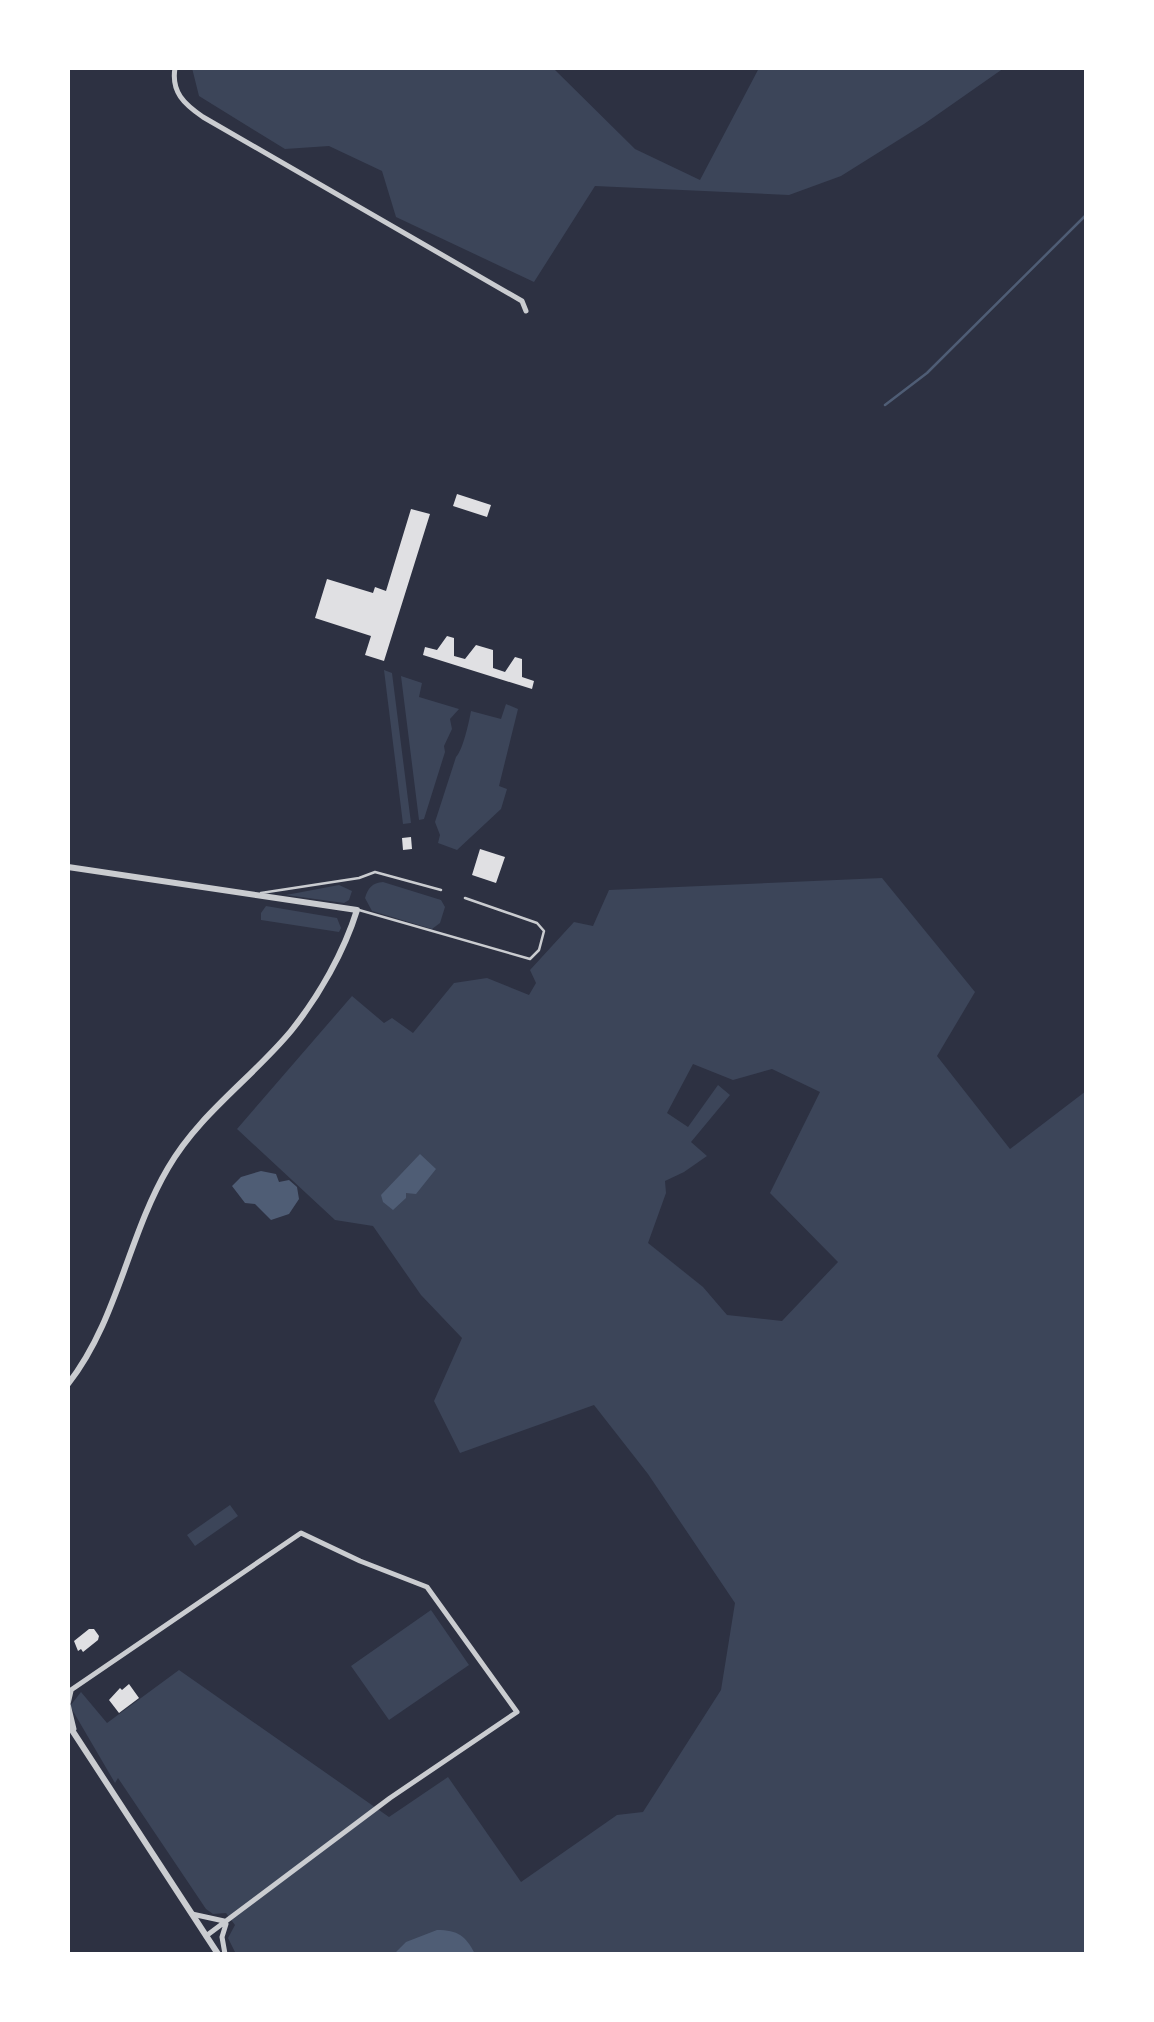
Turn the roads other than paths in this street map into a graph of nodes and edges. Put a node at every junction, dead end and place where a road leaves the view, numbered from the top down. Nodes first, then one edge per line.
1 (175, 68) edge
2 (526, 311) dead end
3 (68, 867) edge
4 (441, 890) dead end
5 (255, 896) junction
6 (465, 898) dead end
7 (357, 910) junction
8 (68, 1384) edge
9 (69, 1690) edge
10 (68, 1724) edge
11 (76, 1738) junction
12 (192, 1914) junction
13 (226, 1921) junction
14 (206, 1936) junction
15 (222, 1954) edge

1 - 2 street
3 - 5 street
4 - 5 lane
5 - 7 street
6 - 7 lane
7 - 8 street
9 - 11 street
9 - 13 street
10 - 11 street
11 - 12 street
12 - 13 street
12 - 14 street
13 - 14 street
13 - 15 street
14 - 15 street

